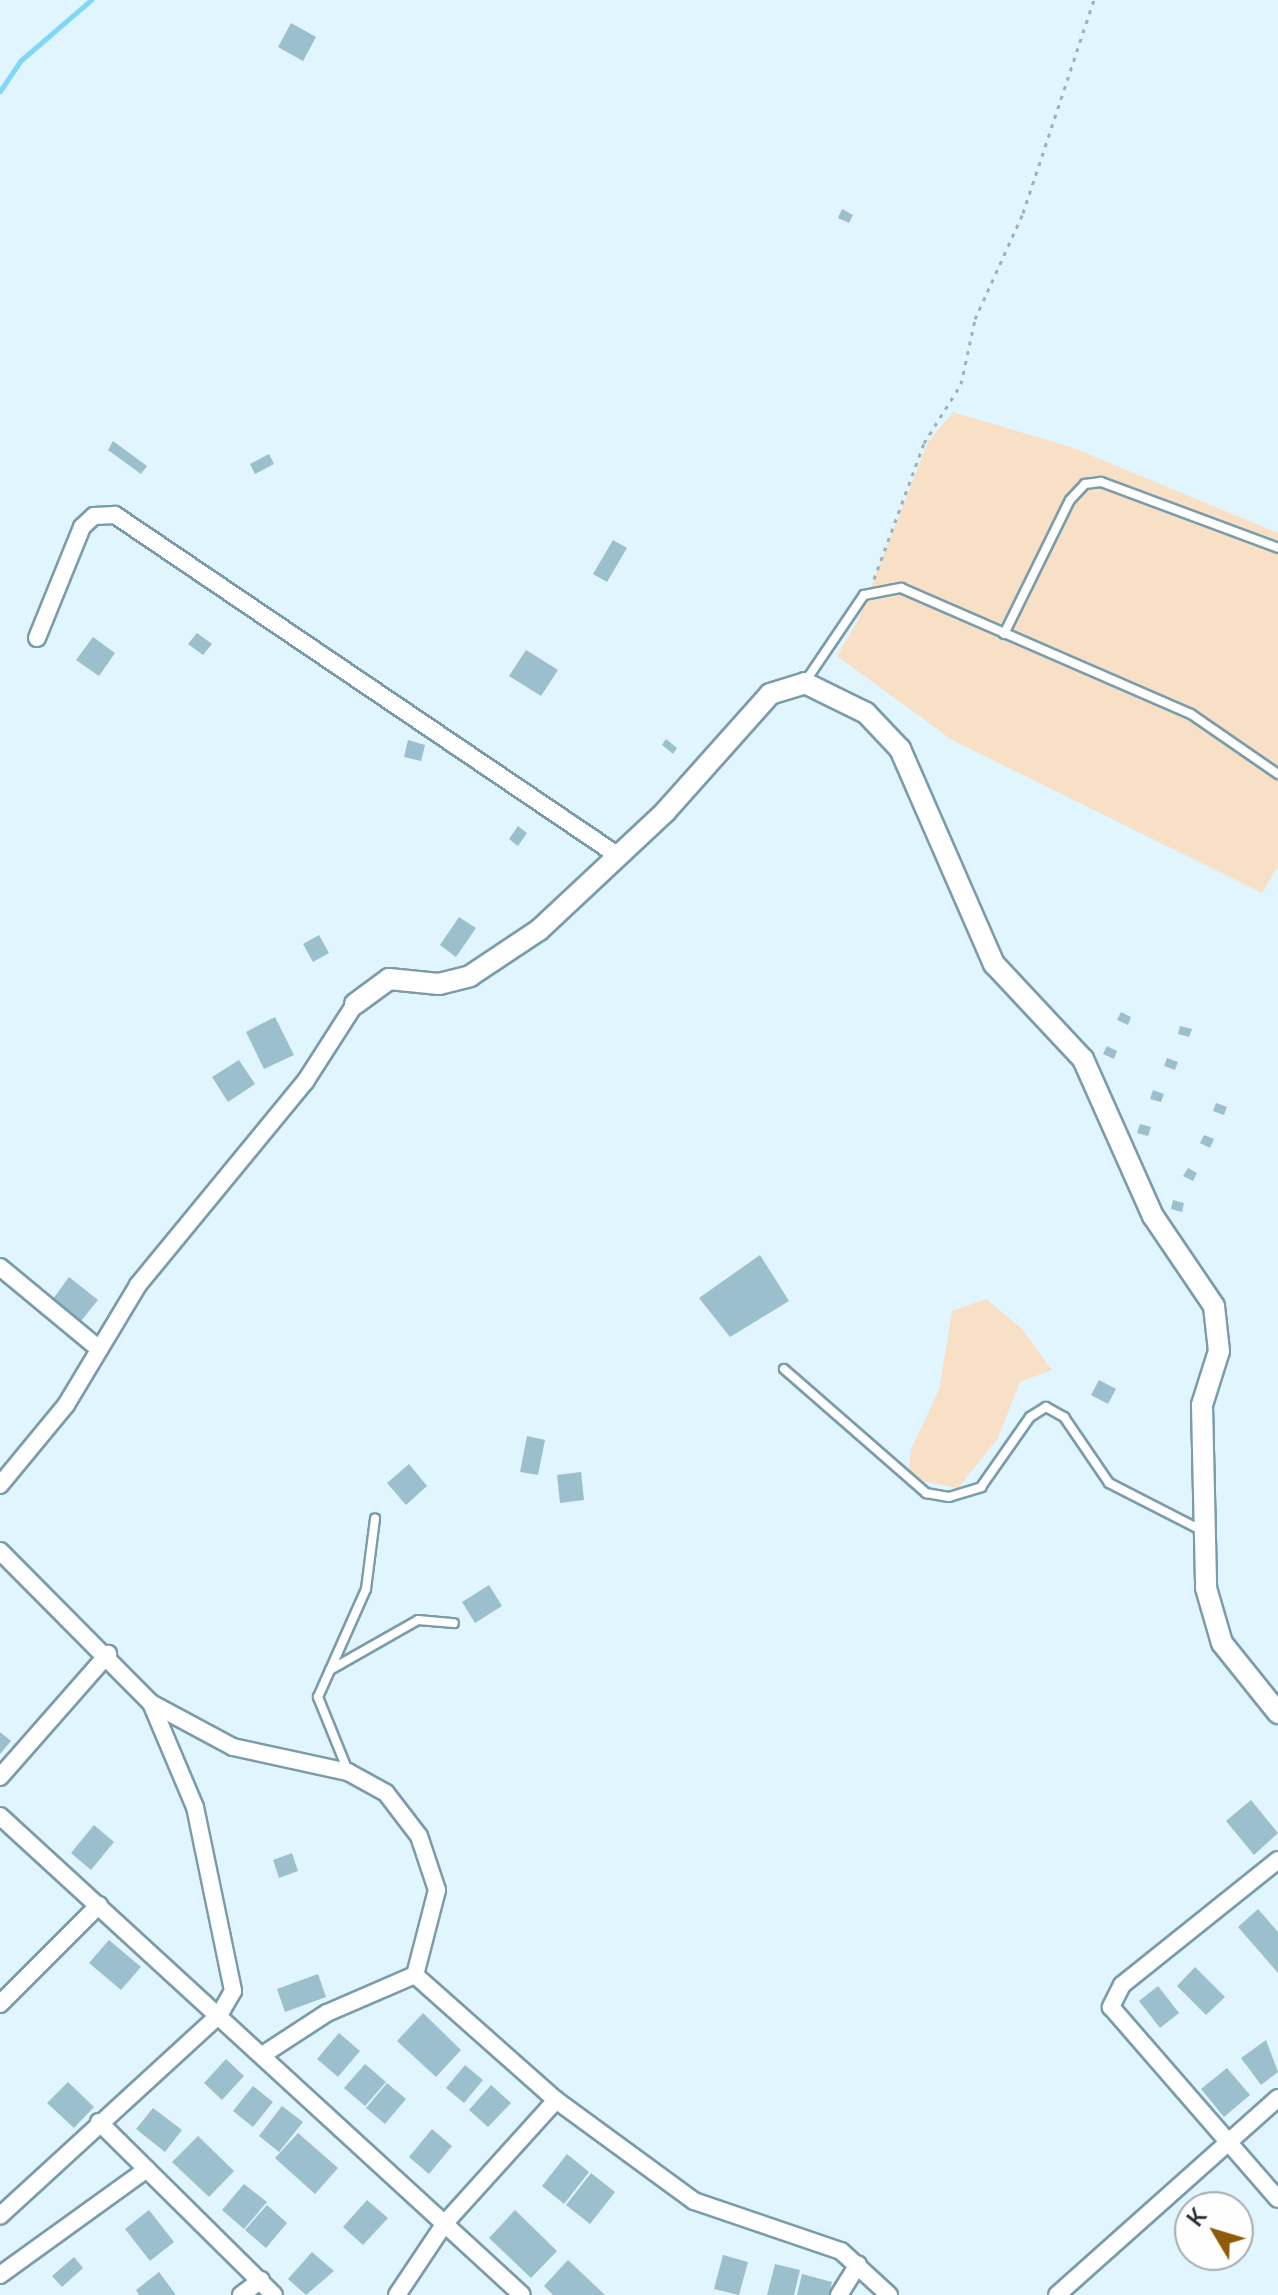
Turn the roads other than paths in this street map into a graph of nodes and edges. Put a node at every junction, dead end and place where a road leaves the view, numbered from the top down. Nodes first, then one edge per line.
1 (1278, 548) edge
2 (1004, 634) junction
3 (37, 638) dead end
4 (805, 683) junction
5 (1278, 774) edge
6 (617, 855) junction
7 (355, 1004) joint
8 (0, 1267) edge
9 (99, 1349) junction
10 (784, 1369) dead end
11 (0, 1485) edge
12 (375, 1519) dead end
13 (1201, 1530) junction
14 (0, 1551) edge
15 (454, 1623) dead end
16 (108, 1654) junction
17 (330, 1670) junction
18 (151, 1703) junction
19 (1278, 1713) edge
20 (348, 1772) junction
21 (0, 1777) edge
22 (0, 1816) edge
23 (1278, 1860) edge
24 (99, 1905) junction
25 (415, 1975) junction
26 (0, 2004) edge
27 (219, 2015) junction
28 (264, 2054) junction
29 (1278, 2098) edge
30 (556, 2100) junction
31 (99, 2122) junction
32 (1228, 2143) junction
33 (147, 2169) junction
34 (1278, 2199) edge
35 (0, 2216) edge
36 (445, 2223) junction
37 (858, 2265) junction
38 (0, 2275) edge
39 (261, 2280) junction
40 (241, 2295) edge
41 (274, 2295) edge
42 (397, 2295) edge
43 (522, 2295) edge
44 (839, 2295) edge
45 (889, 2295) edge
46 (1057, 2295) edge

1 - 2 lane
2 - 4 lane
2 - 5 lane
3 - 6 street
4 - 6 street
4 - 13 street
6 - 7 street
7 - 9 street
8 - 9 street
9 - 11 street
10 - 13 lane
12 - 17 lane
13 - 19 street
14 - 16 street
15 - 17 lane
16 - 18 street
16 - 21 street
17 - 20 lane
18 - 20 street
18 - 27 street
20 - 25 street
22 - 24 street
23 - 32 street
24 - 26 street
24 - 27 street
25 - 28 street
25 - 30 street
27 - 28 street
27 - 31 street
28 - 36 street
29 - 32 street
30 - 36 street
30 - 37 street
31 - 33 street
31 - 35 street
32 - 34 street
32 - 46 street
33 - 38 street
33 - 39 street
36 - 42 street
36 - 43 street
37 - 44 street
37 - 45 street
39 - 40 street
39 - 41 street

